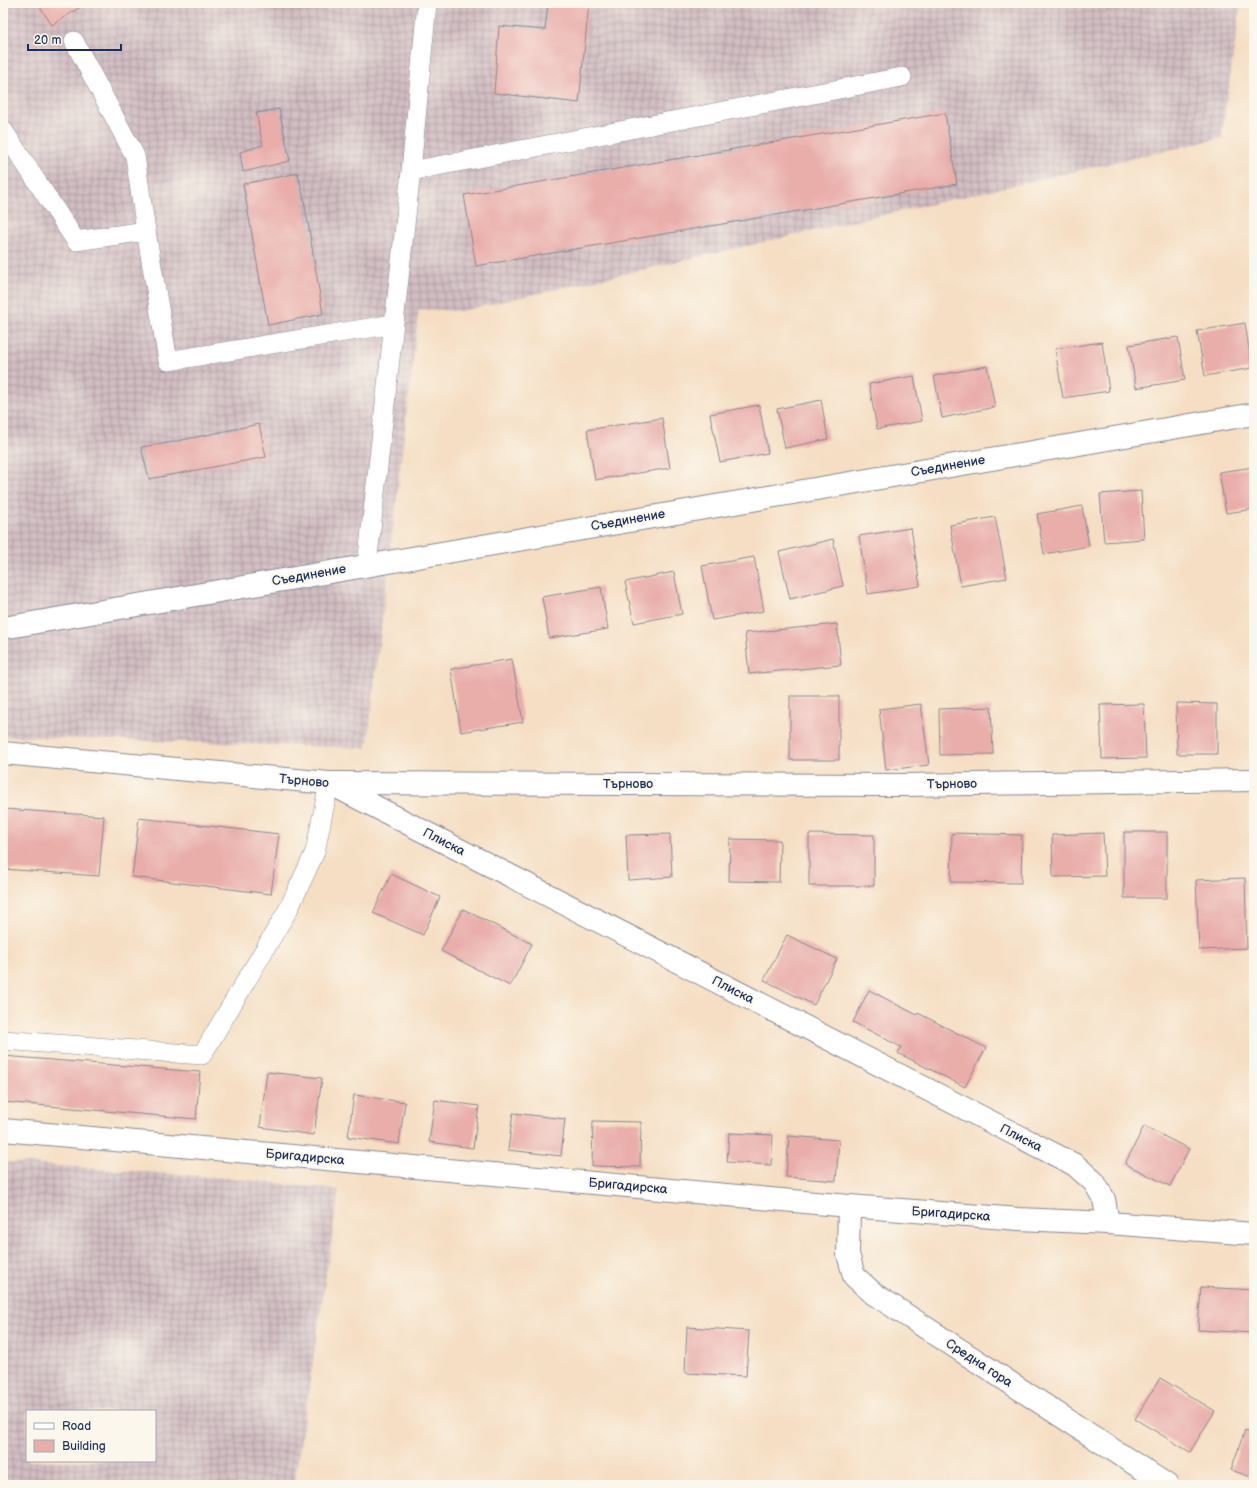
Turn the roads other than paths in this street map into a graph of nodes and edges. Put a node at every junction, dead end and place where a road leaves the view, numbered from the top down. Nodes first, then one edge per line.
1 (427, 3) edge
2 (74, 41) dead end
3 (902, 77) dead end
4 (3, 130) edge
5 (411, 171) junction
6 (146, 231) junction
7 (394, 324) junction
8 (1254, 414) edge
9 (367, 565) junction
10 (3, 628) edge
11 (3, 753) edge
12 (1254, 780) edge
13 (329, 783) junction
14 (3, 1040) edge
15 (3, 1130) edge
16 (849, 1206) junction
17 (1108, 1223) junction
18 (1254, 1234) edge
19 (1167, 1485) edge

1 - 5 lane
2 - 6 lane
3 - 5 lane
4 - 6 lane
5 - 7 lane
6 - 7 lane
7 - 9 lane
8 - 9 street, Съединение
9 - 10 street, Съединение
11 - 13 street, Търново
12 - 13 street, Търново
13 - 14 lane
13 - 17 street, Плиска
15 - 16 street, Бригадирска
16 - 17 street, Бригадирска
16 - 19 street, Средна гора
17 - 18 street, Бригадирска

